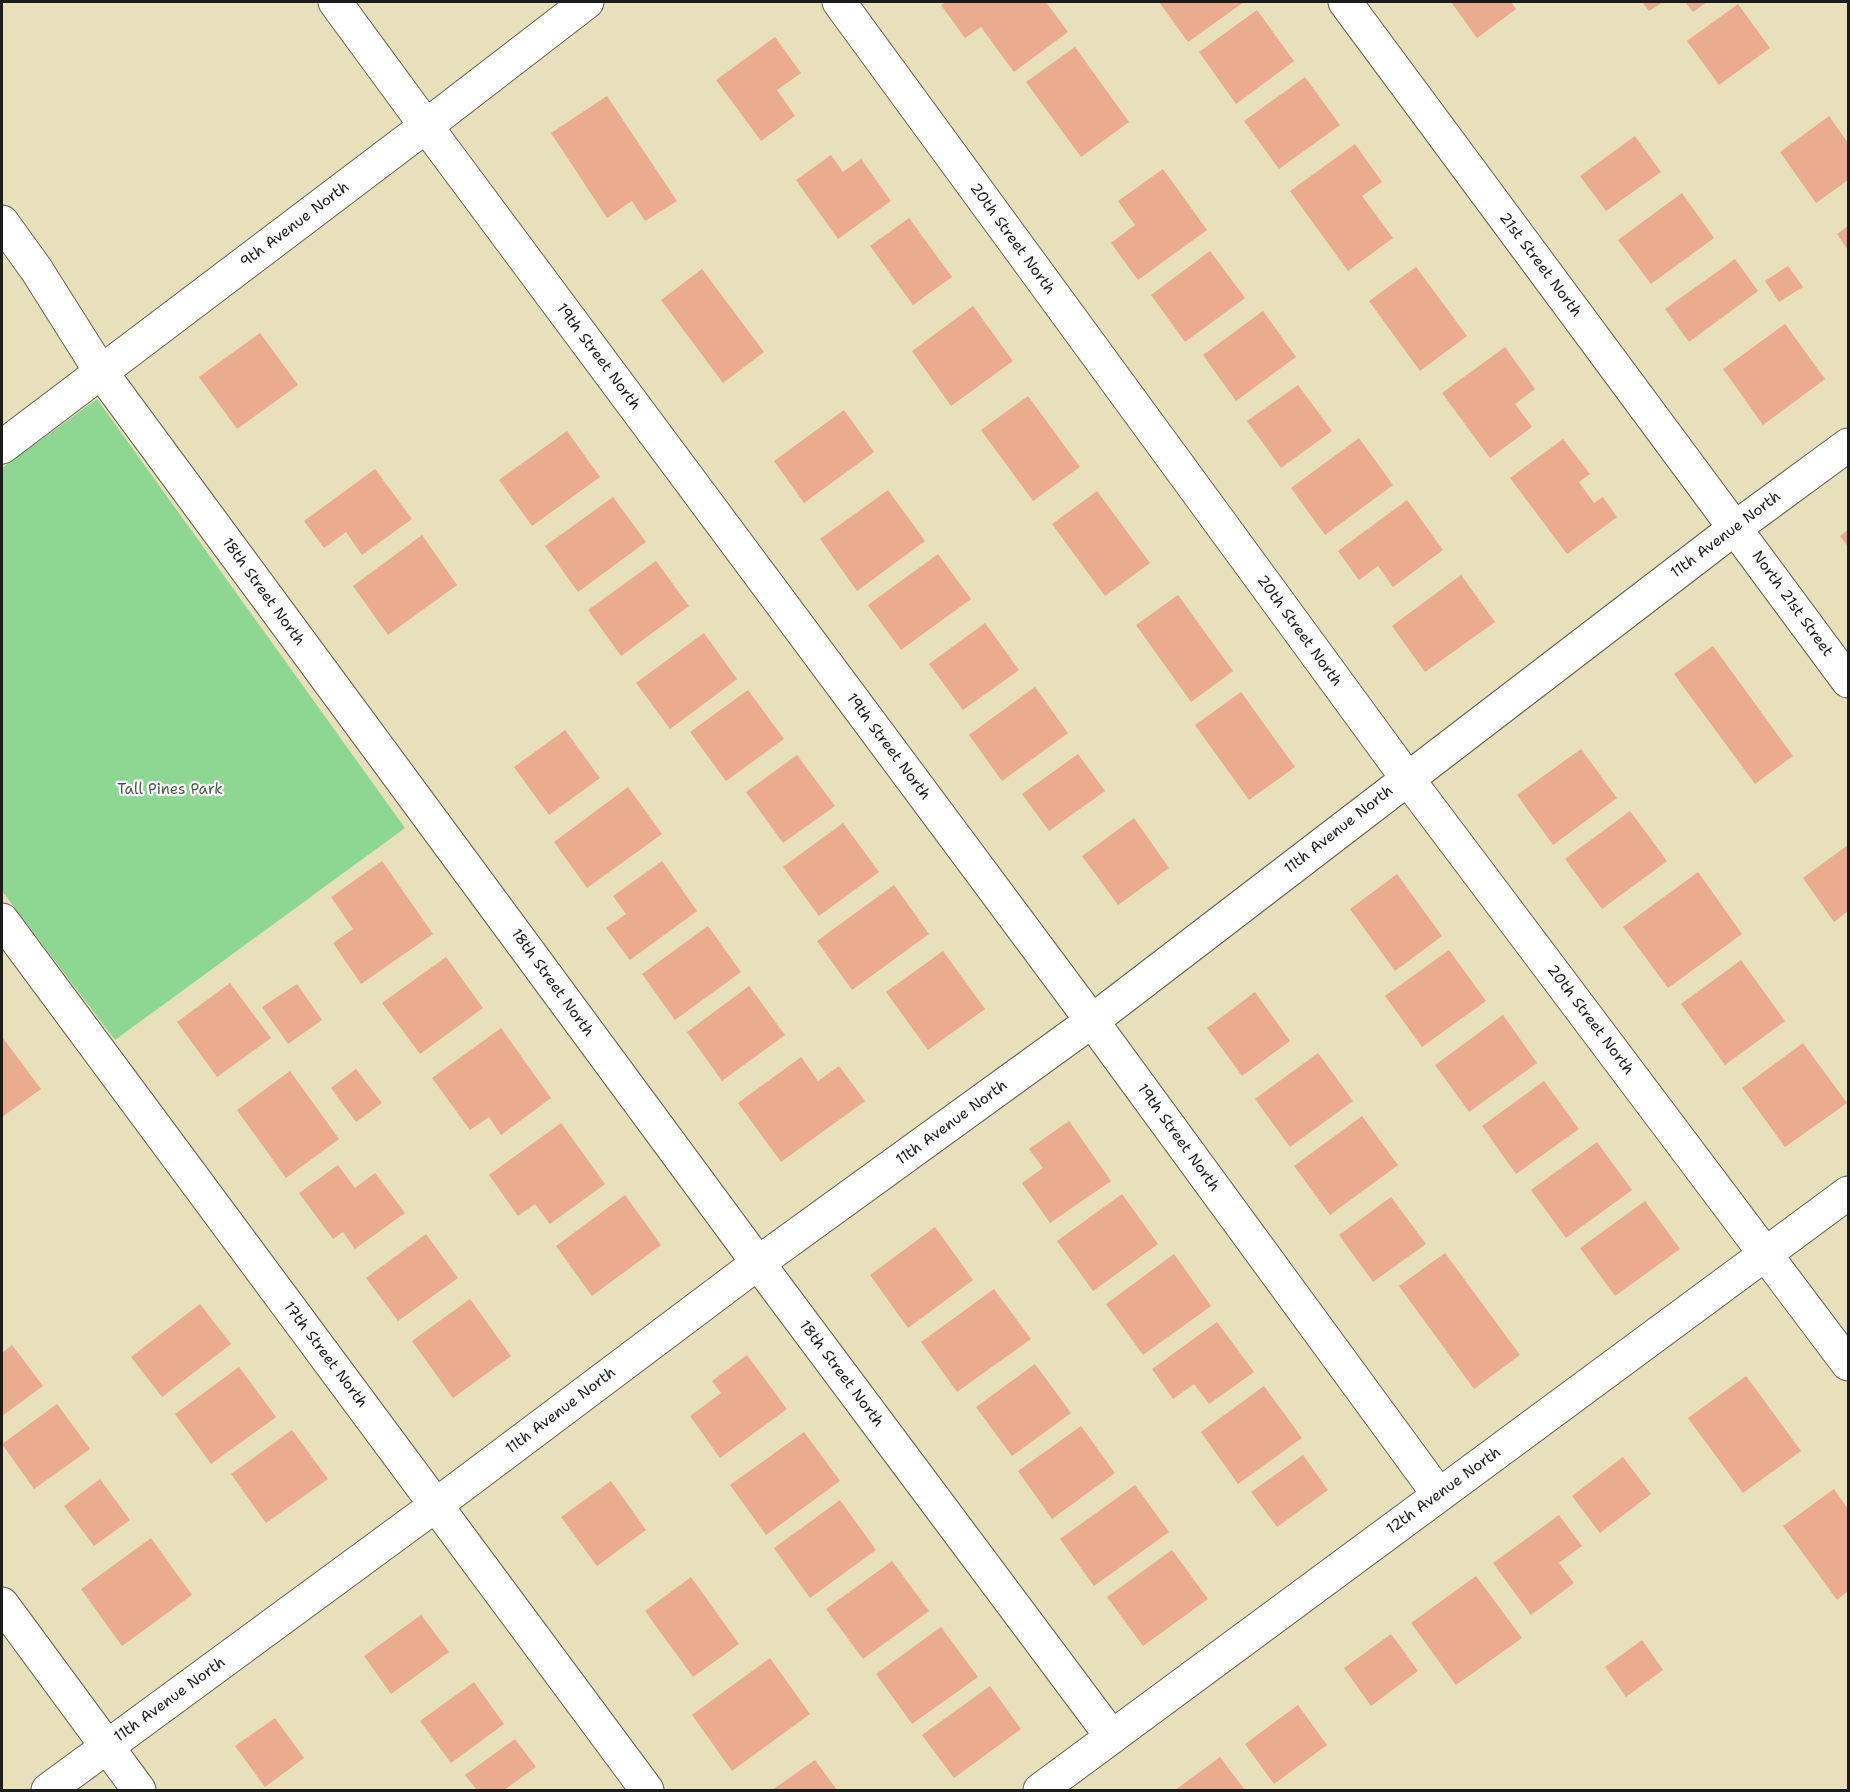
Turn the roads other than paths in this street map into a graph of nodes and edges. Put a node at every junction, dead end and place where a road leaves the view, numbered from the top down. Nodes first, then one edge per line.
1 (335, 2) edge
2 (587, 2) edge
3 (839, 2) edge
4 (1346, 2) edge
5 (426, 126) junction
6 (2, 222) edge
7 (101, 372) junction
8 (1848, 445) edge
9 (2, 447) edge
10 (1735, 528) junction
11 (1848, 681) edge
12 (1407, 778) junction
13 (2, 920) edge
14 (1092, 1021) junction
15 (1848, 1193) edge
16 (1767, 1254) junction
17 (758, 1263) junction
18 (1848, 1364) edge
19 (1439, 1495) junction
20 (436, 1505) junction
21 (2, 1604) edge
22 (1112, 1737) junction
23 (106, 1746) junction
24 (48, 1791) edge
25 (139, 1791) edge
26 (647, 1791) edge
27 (1040, 1791) edge

1 - 5 street, 19th Street North
2 - 5 street, 9th Avenue North
3 - 12 street, 20th Street North
4 - 10 street, 21st Street North
5 - 7 street, 9th Avenue North
5 - 14 street, 19th Street North
6 - 7 street, 18th Street North
7 - 9 street, 9th Avenue North
7 - 17 street, 18th Street North
8 - 10 street, 11th Avenue North
10 - 11 street, North 21st Street
10 - 12 street, 11th Avenue North
12 - 14 street, 11th Avenue North
12 - 16 street, 20th Street North
13 - 20 street, 17th Street North
14 - 17 street, 11th Avenue North
14 - 19 street, 19th Street North
15 - 16 street, 12th Avenue North
16 - 18 street, 20th Street North
16 - 19 street, 12th Avenue North
17 - 20 street, 11th Avenue North
17 - 22 street, 18th Street North
19 - 22 street, 12th Avenue North
20 - 23 street, 11th Avenue North
20 - 26 street, 17th Street North
21 - 23 street
22 - 27 street, 12th Avenue North
23 - 24 street, 11th Avenue North
23 - 25 street

